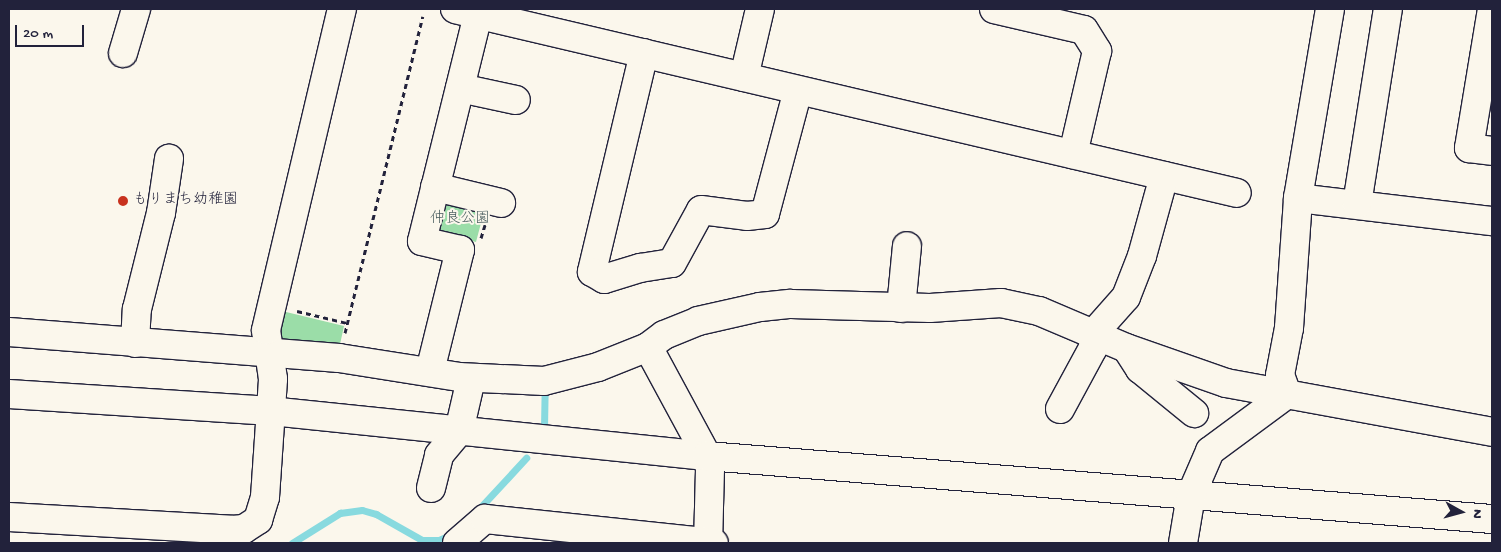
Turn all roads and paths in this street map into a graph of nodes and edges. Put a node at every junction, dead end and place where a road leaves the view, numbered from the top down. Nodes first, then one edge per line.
1 (136, 9) edge
2 (342, 9) edge
3 (760, 9) edge
4 (994, 9) edge
5 (1330, 9) edge
6 (1388, 9) edge
7 (1492, 9) edge
8 (466, 12) edge
9 (424, 16) dead end
10 (1072, 18) edge
11 (123, 53) dead end
12 (644, 53) junction
13 (744, 77) junction
14 (460, 88) junction
15 (798, 90) junction
16 (516, 100) dead end
17 (1492, 151) edge
18 (1073, 154) junction
19 (169, 158) dead end
20 (1164, 176) junction
21 (435, 187) junction
22 (1237, 193) dead end
23 (1298, 198) junction
24 (496, 202) joint
25 (1357, 204) junction
26 (1492, 221) edge
27 (907, 246) dead end
28 (460, 250) junction
29 (272, 304) junction
30 (901, 308) junction
31 (347, 323) junction
32 (9, 332) edge
33 (1094, 333) junction
34 (135, 342) junction
35 (648, 347) junction
36 (1126, 348) junction
37 (269, 354) junction
38 (340, 358) junction
39 (430, 371) junction
40 (471, 379) junction
41 (9, 394) edge
42 (1287, 394) junction
43 (1060, 408) dead end
44 (271, 411) junction
45 (1194, 413) dead end
46 (459, 430) junction
47 (1492, 432) edge
48 (707, 456) junction
49 (431, 488) dead end
50 (1191, 495) junction
51 (9, 517) edge
52 (1492, 519) edge
53 (132, 534) edge
54 (458, 543) edge
55 (708, 543) edge
56 (714, 543) edge
57 (1183, 543) edge

1 - 11 street
2 - 29 street
3 - 13 street
4 - 10 street
5 - 23 street
6 - 25 street
7 - 17 street
8 - 12 street
8 - 14 street
9 - 31 path
10 - 18 street
12 - 13 street
12 - 15 street
13 - 15 street
14 - 16 street
14 - 21 street
15 - 18 street
18 - 20 street
19 - 34 street
20 - 22 street
20 - 33 street
21 - 24 street
21 - 28 street
23 - 25 street
23 - 42 street
24 - 28 path
25 - 26 street
27 - 30 street
28 - 39 street
29 - 31 path
29 - 37 street
30 - 33 street
30 - 35 street
31 - 38 path
32 - 34 street
33 - 36 street
33 - 43 street
34 - 37 street
35 - 40 street
35 - 48 street
36 - 42 street
36 - 45 street
37 - 38 street
37 - 44 street
38 - 39 street
39 - 40 street
40 - 46 street
41 - 44 street
42 - 47 street
42 - 50 street
44 - 46 street
44 - 53 street
46 - 48 street
46 - 49 street
48 - 50 street
48 - 55 street
50 - 52 street
50 - 57 street
51 - 53 street
54 - 55 street
55 - 56 street

